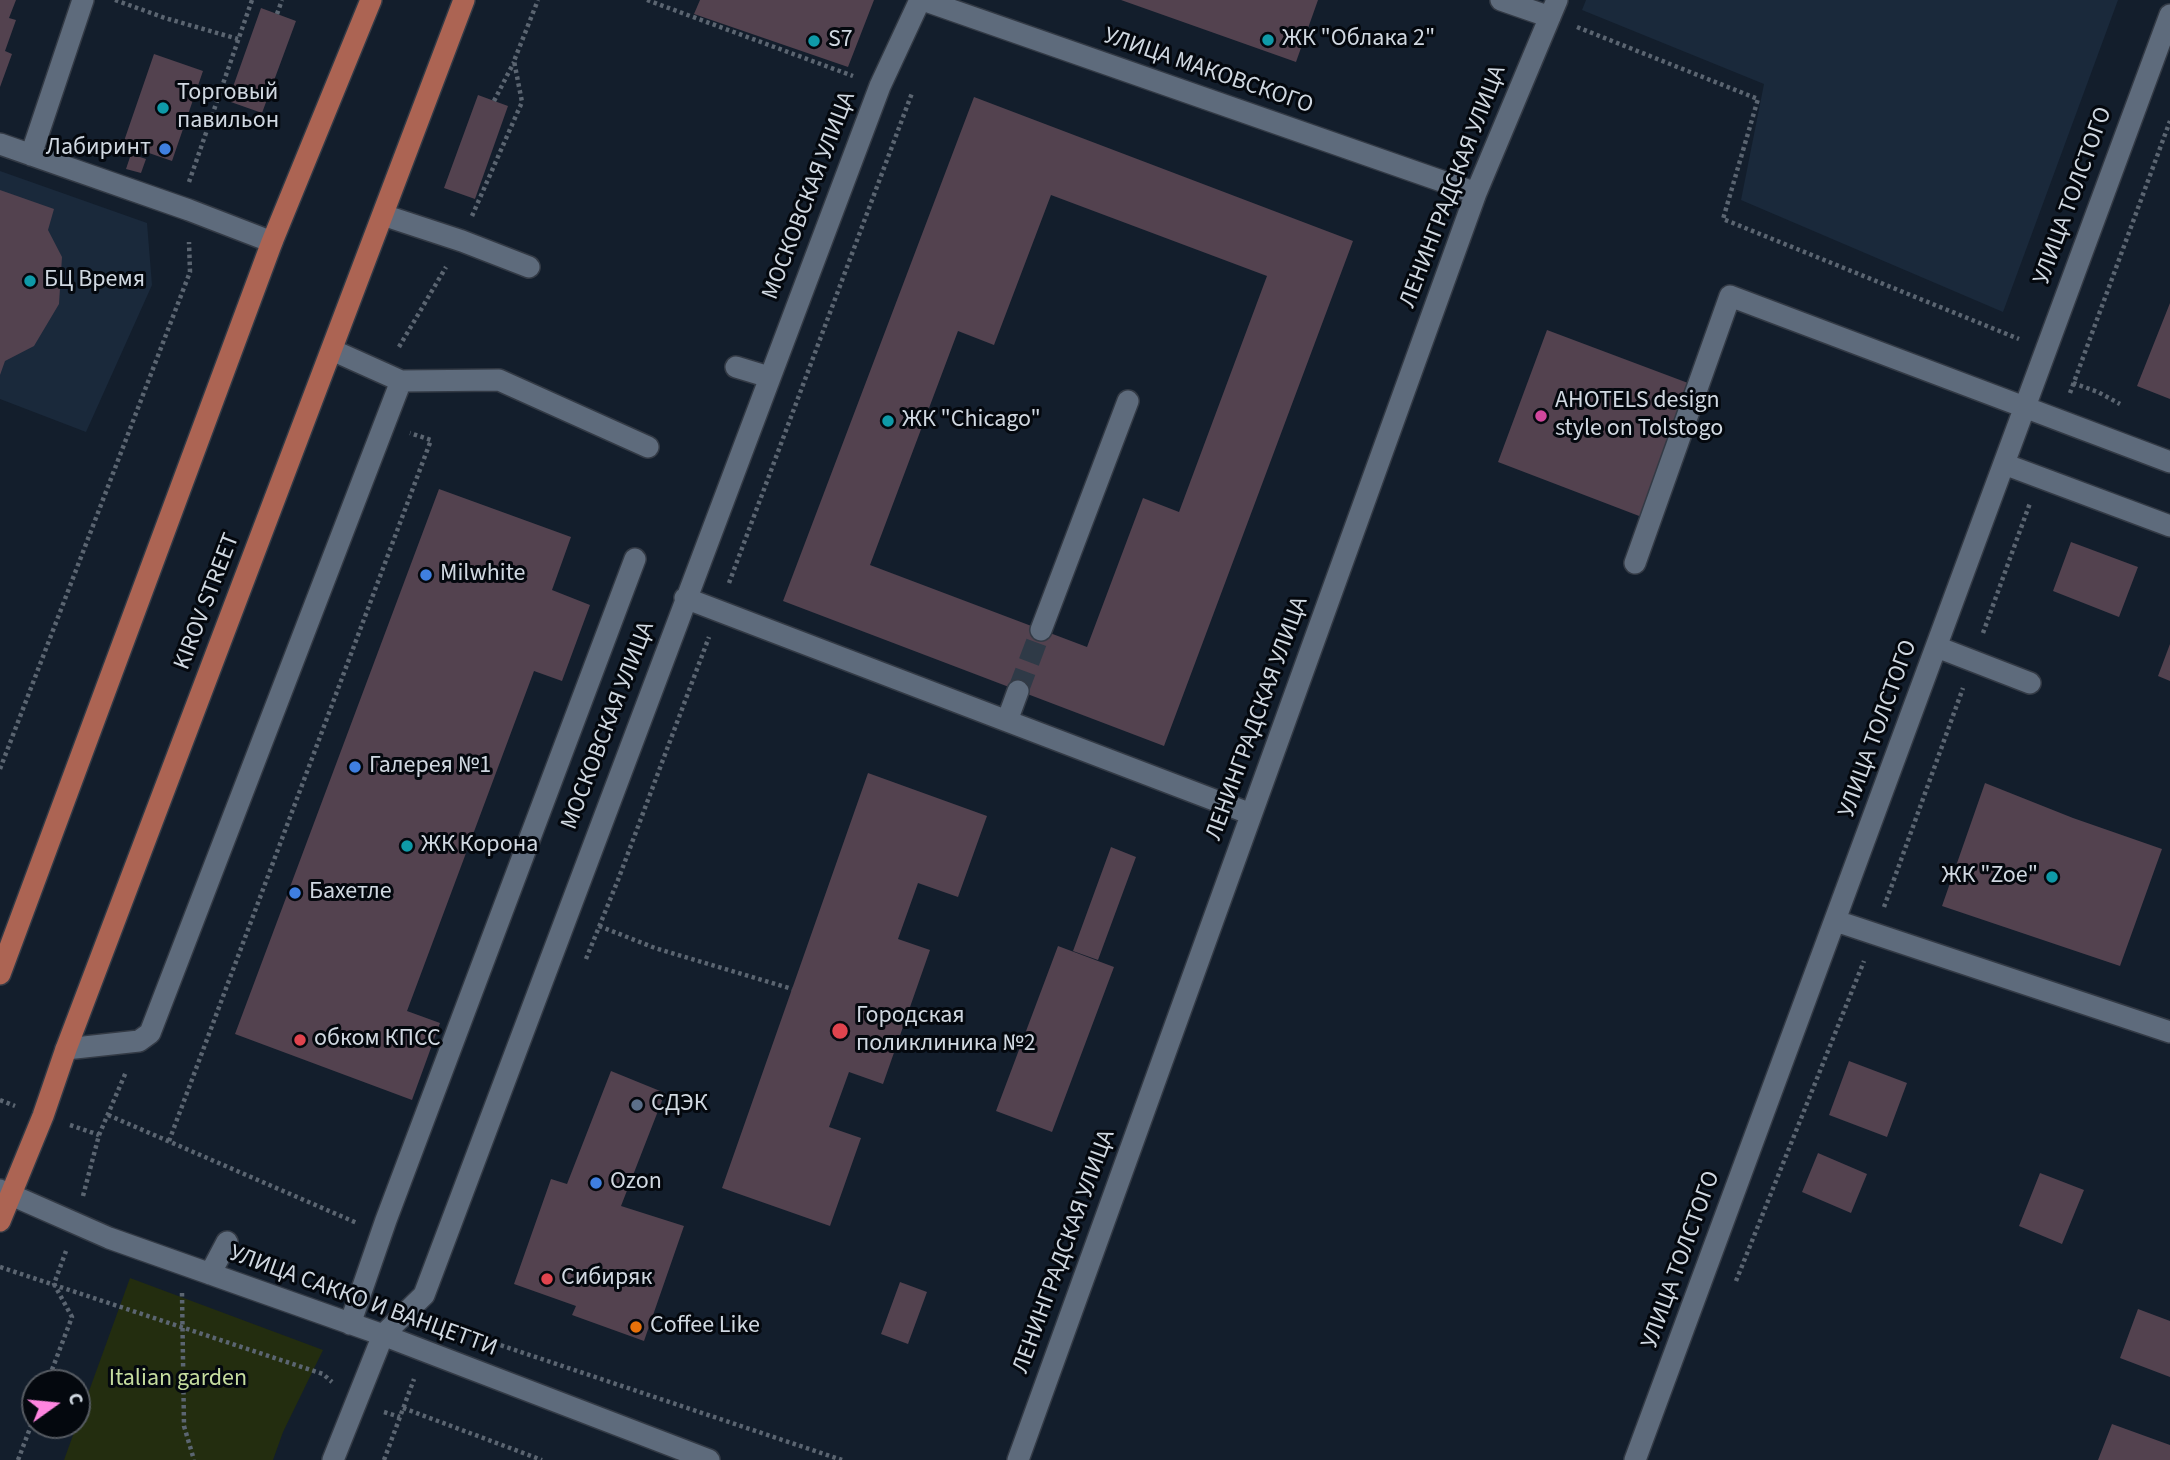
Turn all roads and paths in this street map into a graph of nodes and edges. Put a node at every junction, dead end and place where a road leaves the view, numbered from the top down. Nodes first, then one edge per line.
1 (83, 0) edge
2 (115, 0) edge
3 (252, 0) edge
4 (282, 0) edge
5 (371, 0) edge
6 (464, 0) edge
7 (647, 0) edge
8 (921, 0) edge
9 (1502, 0) edge
10 (1554, 8) edge
11 (277, 14) dead end
12 (2170, 15) edge
13 (238, 39) junction
14 (514, 61) dead end
15 (880, 86) junction
16 (915, 86) dead end
17 (494, 101) dead end
18 (2170, 121) edge
19 (0, 144) edge
20 (31, 155) junction
21 (1476, 193) junction
22 (188, 210) junction
23 (383, 215) junction
24 (272, 242) junction
25 (529, 267) dead end
26 (2045, 349) junction
27 (332, 350) junction
28 (736, 367) dead end
29 (769, 377) junction
30 (401, 381) junction
31 (2073, 383) junction
32 (1128, 401) dead end
33 (2120, 404) dead end
34 (2024, 406) junction
35 (2060, 420) junction
36 (383, 424) junction
37 (648, 447) dead end
38 (2170, 462) edge
39 (2004, 464) junction
40 (2039, 477) junction
41 (2170, 526) edge
42 (635, 559) dead end
43 (1635, 563) dead end
44 (685, 598) junction
45 (719, 611) junction
46 (1041, 630) tunnel mouth
47 (1937, 647) junction
48 (1973, 661) junction
49 (2031, 683) dead end
50 (1018, 691) tunnel mouth
51 (1007, 721) junction
52 (0, 769) edge
53 (1251, 814) junction
54 (1836, 920) junction
55 (599, 926) junction
56 (1874, 933) junction
57 (584, 963) dead end
58 (0, 974) edge
59 (792, 989) dead end
60 (2170, 1032) edge
61 (66, 1049) junction
62 (108, 1115) dead end
63 (169, 1141) junction
64 (5, 1192) edge
65 (0, 1221) edge
66 (381, 1233) junction
67 (228, 1242) dead end
68 (181, 1264) junction
69 (0, 1267) edge
70 (210, 1274) junction
71 (54, 1284) junction
72 (1731, 1293) dead end
73 (349, 1324) junction
74 (182, 1327) junction
75 (383, 1335) junction
76 (490, 1341) dead end
77 (418, 1368) dead end
78 (52, 1369) edge
79 (323, 1374) dead end
80 (403, 1408) junction
81 (26, 1439) edge
82 (686, 1456) edge
83 (18, 1460) edge
84 (194, 1460) edge
85 (333, 1460) edge
86 (384, 1460) edge
87 (542, 1460) edge
88 (709, 1460) edge
89 (842, 1460) edge
90 (1018, 1460) edge
91 (1635, 1460) edge

1 - 20 street
2 - 13 path
3 - 13 path
4 - 11 path
5 - 24 main road
6 - 23 main road, KIROV STREET
7 - 15 path
8 - 15 street, МОСКОВСКАЯ УЛИЦА
8 - 21 street, УЛИЦА МАКОВСКОГО
9 - 10 street
10 - 21 street, ЛЕНИНГРАДСКАЯ УЛИЦА
10 - 26 path
12 - 26 street, УЛИЦА ТОЛСТОГО
13 - 22 path
14 - 17 path
15 - 29 street, МОСКОВСКАЯ УЛИЦА
16 - 45 path
18 - 31 path
19 - 20 street
20 - 22 street
21 - 53 street, ЛЕНИНГРАДСКАЯ УЛИЦА
22 - 24 street
22 - 52 path
23 - 25 street
23 - 27 main road, KIROV STREET
24 - 58 main road
26 - 34 street, УЛИЦА ТОЛСТОГО
27 - 30 street
27 - 61 main road, KIROV STREET
28 - 29 street
29 - 44 street, МОСКОВСКАЯ УЛИЦА
30 - 36 street
30 - 37 street
31 - 33 path
31 - 35 path
32 - 46 street
34 - 35 street
34 - 39 street, УЛИЦА ТОЛСТОГО
34 - 43 street
35 - 38 street
36 - 61 street
36 - 63 path
39 - 40 street
39 - 47 street, УЛИЦА ТОЛСТОГО
40 - 41 street
40 - 48 path
42 - 66 street
44 - 45 street
44 - 75 street, МОСКОВСКАЯ УЛИЦА
45 - 51 street
45 - 55 path
47 - 48 street
47 - 54 street, УЛИЦА ТОЛСТОГО
48 - 49 street
48 - 56 path
50 - 51 street
51 - 53 street
53 - 90 street, ЛЕНИНГРАДСКАЯ УЛИЦА
54 - 56 street
54 - 91 street, УЛИЦА ТОЛСТОГО
55 - 57 path
55 - 59 path
56 - 60 street
56 - 72 path
61 - 64 main road, KIROV STREET
62 - 63 path
63 - 66 path
64 - 65 main road, KIROV STREET
64 - 68 street, УЛИЦА САККО И ВАНЦЕТТИ
66 - 73 street
67 - 70 street
68 - 70 street, УЛИЦА САККО И ВАНЦЕТТИ
68 - 74 path
69 - 71 path
70 - 73 street, УЛИЦА САККО И ВАНЦЕТТИ
71 - 74 path
71 - 78 path
73 - 75 street, УЛИЦА САККО И ВАНЦЕТТИ
74 - 79 path
74 - 84 path
75 - 82 street, УЛИЦА САККО И ВАНЦЕТТИ
75 - 85 street, МОСКОВСКАЯ УЛИЦА
76 - 89 path
77 - 80 path
80 - 86 path
80 - 87 path
81 - 83 path
82 - 88 street, УЛИЦА САККО И ВАНЦЕТТИ

